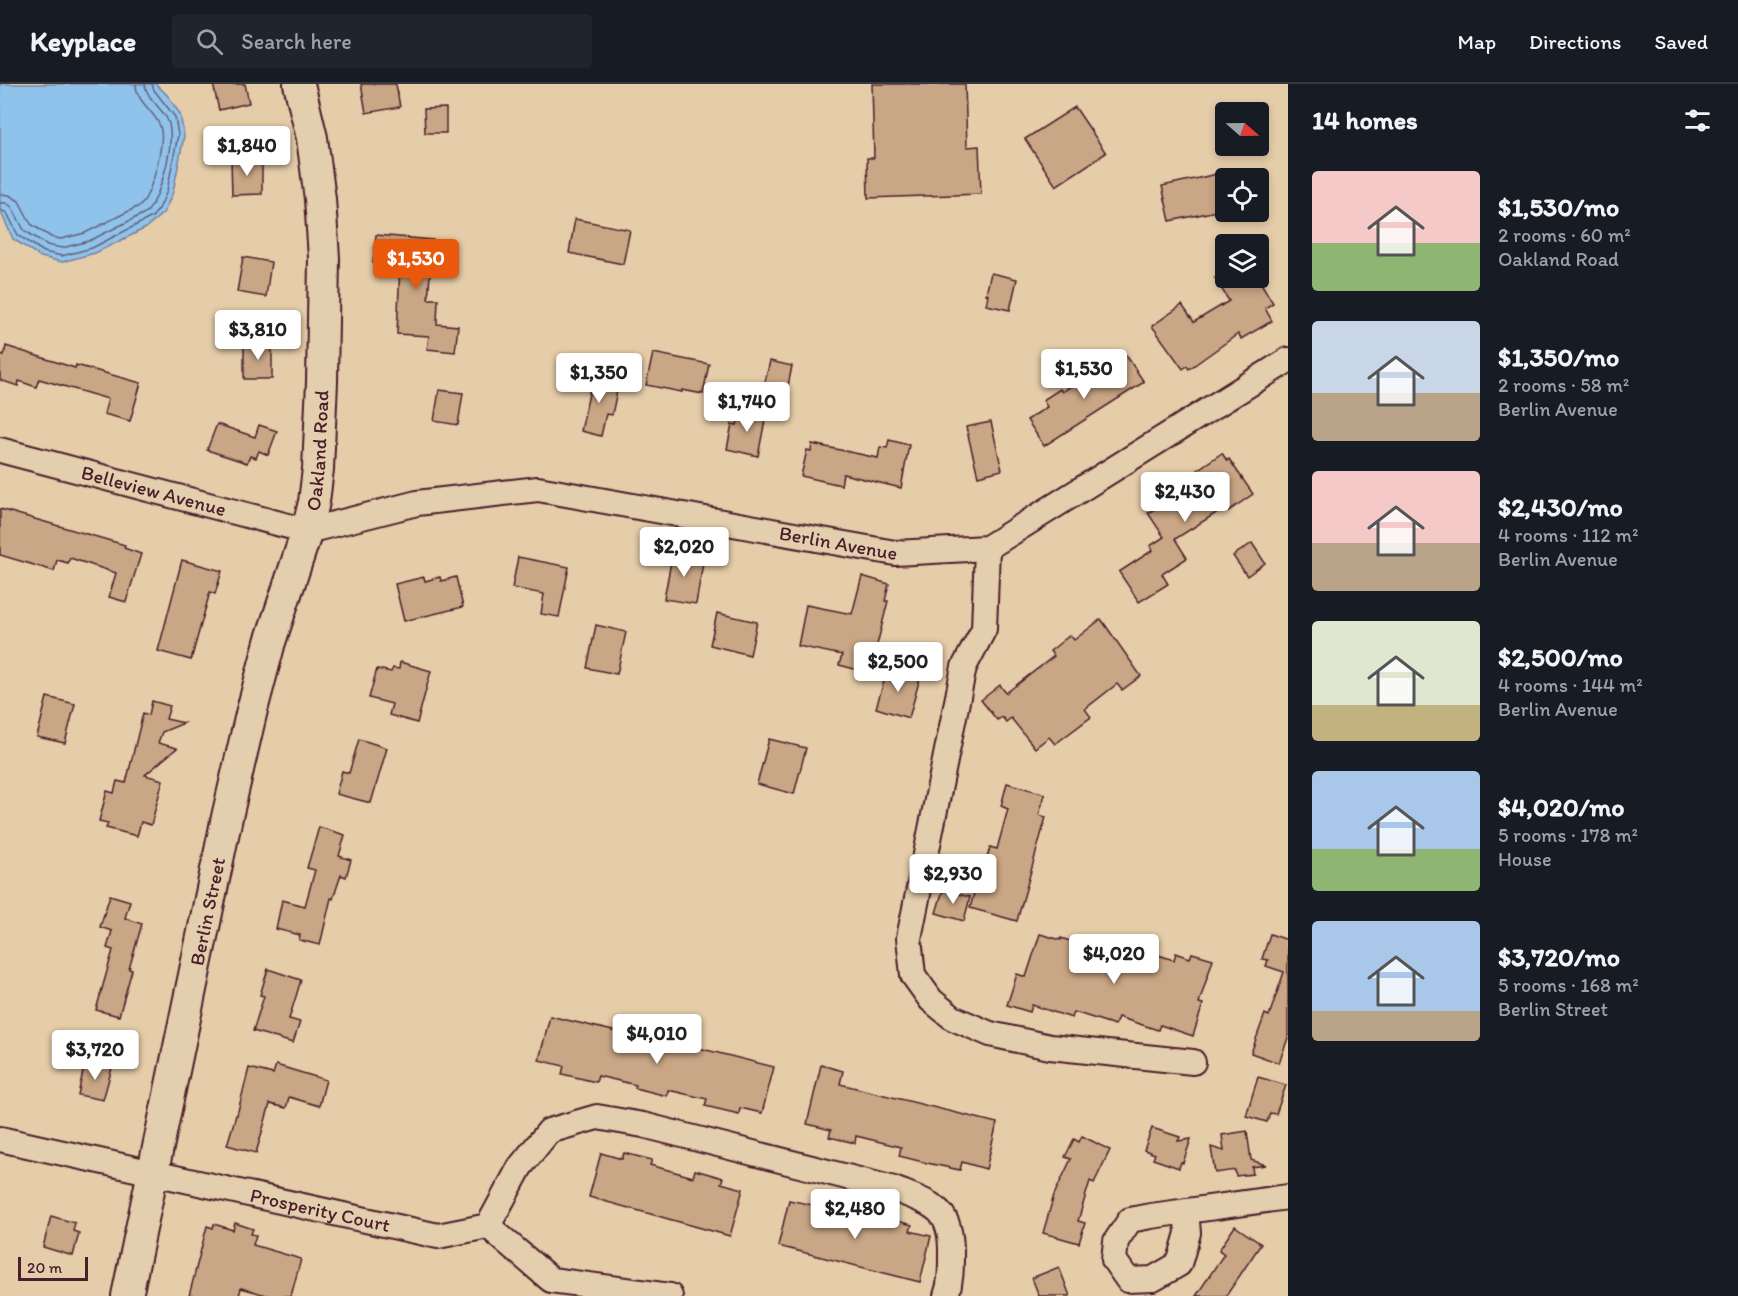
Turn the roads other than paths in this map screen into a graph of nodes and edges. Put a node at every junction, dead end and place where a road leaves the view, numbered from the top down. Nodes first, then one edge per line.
1 (298, 84) edge
2 (1288, 360) edge
3 (0, 450) edge
4 (307, 531) junction
5 (987, 548) junction
6 (1193, 1062) dead end
7 (0, 1139) edge
8 (152, 1174) junction
9 (1288, 1197) edge
10 (1186, 1211) dead end
11 (488, 1226) junction
12 (127, 1296) edge
13 (670, 1296) edge
14 (946, 1296) edge

1 - 4 main road, Oakland Road
2 - 5 street, Berlin Avenue
3 - 4 street, Belleview Avenue
4 - 5 street, Berlin Avenue
4 - 8 main road, Berlin Street
5 - 6 street
7 - 8 street, Prosperity Court
8 - 11 street, Prosperity Court
8 - 12 main road, Berlin Street
9 - 10 street
11 - 13 street
11 - 14 street

